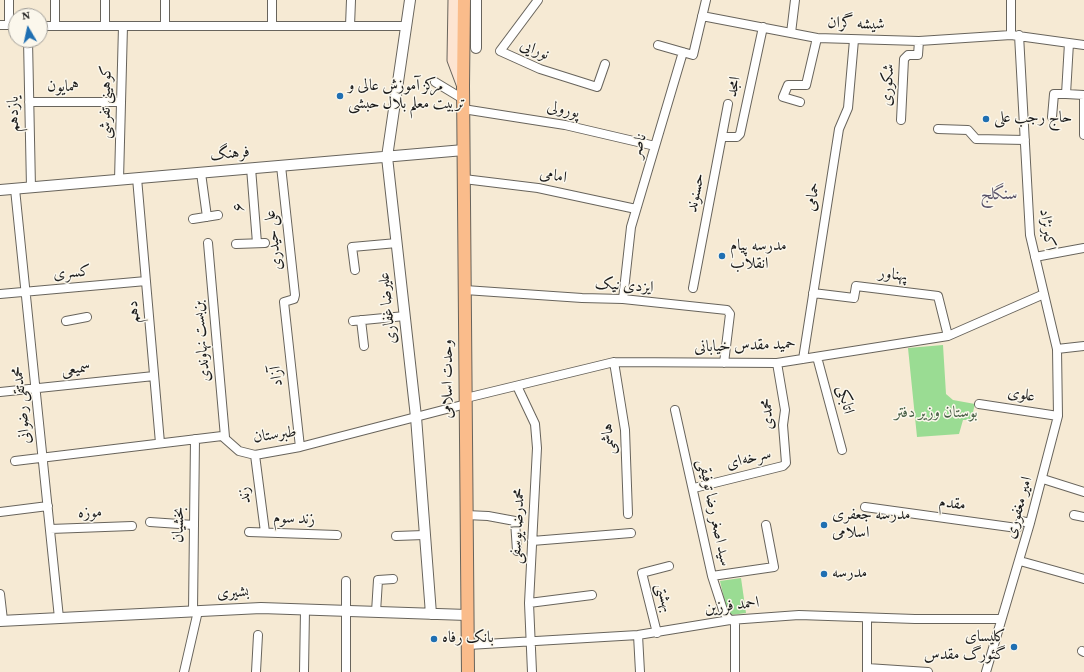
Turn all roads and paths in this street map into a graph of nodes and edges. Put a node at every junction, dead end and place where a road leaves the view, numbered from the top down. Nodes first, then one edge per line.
1 (55, 0) edge
2 (105, 0) edge
3 (165, 0) edge
4 (272, 0) edge
5 (351, 0) edge
6 (410, 0) edge
7 (454, 0) edge
8 (464, 0) edge
9 (476, 0) edge
10 (706, 0) edge
11 (795, 0) edge
12 (1011, 0) edge
13 (536, 1) edge
14 (702, 16) junction
15 (48, 26) edge
16 (54, 26) junction
17 (105, 26) junction
18 (123, 26) junction
19 (165, 26) junction
20 (272, 26) junction
21 (350, 26) junction
22 (406, 26) junction
23 (763, 27) junction
24 (791, 33) junction
25 (1015, 35) junction
26 (817, 38) junction
27 (854, 40) junction
28 (919, 41) junction
29 (1069, 42) junction
30 (658, 45) dead end
31 (1084, 45) edge
32 (28, 48) edge
33 (476, 48) dead end
34 (683, 52) junction
35 (605, 64) dead end
36 (435, 82) dead end
37 (463, 86) junction
38 (1066, 94) junction
39 (29, 102) junction
40 (121, 102) junction
41 (800, 102) dead end
42 (463, 104) junction
43 (728, 104) dead end
44 (1052, 117) dead end
45 (901, 120) dead end
46 (938, 129) dead end
47 (1084, 135) edge
48 (722, 137) junction
49 (1025, 140) junction
50 (655, 146) junction
51 (464, 150) junction
52 (387, 157) junction
53 (281, 166) junction
54 (251, 168) junction
55 (201, 173) junction
56 (137, 178) junction
57 (464, 179) junction
58 (119, 180) junction
59 (31, 188) junction
60 (15, 189) junction
61 (0, 190) edge
62 (636, 209) junction
63 (218, 215) dead end
64 (207, 217) junction
65 (193, 219) dead end
66 (208, 243) dead end
67 (397, 243) junction
68 (236, 244) dead end
69 (1084, 248) edge
70 (1035, 257) junction
71 (355, 270) dead end
72 (146, 281) junction
73 (693, 288) dead end
74 (465, 290) junction
75 (26, 292) junction
76 (813, 293) junction
77 (0, 294) edge
78 (1044, 294) junction
79 (623, 299) junction
80 (284, 302) joint
81 (405, 316) junction
82 (87, 317) dead end
83 (66, 320) dead end
84 (948, 336) junction
85 (364, 346) dead end
86 (1084, 346) edge
87 (1057, 349) junction
88 (817, 357) junction
89 (803, 359) junction
90 (614, 362) junction
91 (724, 363) junction
92 (778, 363) junction
93 (154, 376) junction
94 (517, 386) junction
95 (35, 388) junction
96 (0, 392) edge
97 (466, 401) junction
98 (979, 404) dead end
99 (675, 410) dead end
100 (1058, 416) junction
101 (416, 417) junction
102 (225, 437) junction
103 (194, 439) junction
104 (160, 444) junction
105 (300, 447) junction
106 (842, 450) dead end
107 (255, 455) junction
108 (43, 457) junction
109 (15, 461) dead end
110 (786, 463) joint
111 (1043, 479) junction
112 (694, 488) junction
113 (1084, 492) edge
114 (48, 506) junction
115 (865, 507) dead end
116 (0, 512) edge
117 (628, 514) dead end
118 (1074, 515) dead end
119 (466, 516) junction
120 (1084, 517) edge
121 (150, 522) dead end
122 (1030, 523) junction
123 (194, 524) junction
124 (766, 525) dead end
125 (132, 526) dead end
126 (50, 529) junction
127 (248, 532) dead end
128 (265, 532) junction
129 (631, 533) dead end
130 (337, 535) dead end
131 (424, 535) junction
132 (396, 536) dead end
133 (532, 541) junction
134 (517, 551) dead end
135 (1020, 561) junction
136 (669, 566) dead end
137 (712, 576) junction
138 (393, 579) dead end
139 (1084, 579) edge
140 (346, 581) dead end
141 (0, 594) edge
142 (592, 594) dead end
143 (529, 603) junction
144 (305, 610) junction
145 (196, 611) junction
146 (346, 611) junction
147 (376, 612) junction
148 (431, 614) junction
149 (467, 615) junction
150 (59, 618) junction
151 (867, 618) junction
152 (1000, 619) junction
153 (732, 620) junction
154 (2, 621) edge
155 (657, 633) junction
156 (258, 635) dead end
157 (638, 635) junction
158 (530, 640) junction
159 (468, 645) junction
160 (867, 670) edge
161 (184, 672) edge
162 (256, 672) edge
163 (304, 672) edge
164 (346, 672) edge
165 (468, 672) edge
166 (532, 672) edge
167 (640, 672) edge
168 (735, 672) edge
169 (928, 672) edge
170 (986, 672) edge

1 - 16 street
2 - 17 street
3 - 19 street
4 - 20 street
5 - 21 street
6 - 22 street, علیرضا غفاری
7 - 37 main road, وحدت اسلامی
8 - 37 main road, وحدت اسلامی
9 - 33 street
10 - 14 street
11 - 24 street
12 - 25 street, اکبرنژاد
13 - 35 street, نورایی
14 - 23 street, شیشه گران
14 - 34 street
15 - 16 street
16 - 17 street
17 - 18 street
18 - 19 street
18 - 40 street, کوهینی تفرشی
19 - 20 street
20 - 21 street
21 - 22 street
22 - 52 street, علیرضا غفاری
23 - 24 street, شیشه گران
23 - 48 street, امجد
24 - 26 street, شیشه گران
25 - 28 street, شیشه گران
25 - 29 street, شیشه گران
25 - 49 street, اکبرنژاد
26 - 27 street, شیشه گران
26 - 41 street
27 - 28 street, شیشه گران
27 - 76 street, حمامی
28 - 45 street, شکوری
29 - 31 street, شیشه گران
29 - 38 street
30 - 34 street
32 - 39 street, یازدهم
34 - 50 street, ناصر
36 - 42 street
37 - 42 main road, وحدت اسلامی
38 - 44 street
38 - 47 street
39 - 40 street, همایون
39 - 59 street, یازدهم
40 - 58 street, کوهینی تفرشی
42 - 50 street, پورولی
42 - 51 main road, وحدت اسلامی
43 - 48 street, حسنوند
46 - 49 street
48 - 73 street, حسنوند
49 - 70 street, اکبرنژاد
50 - 62 street, ناصر
51 - 52 street, فرهنگ
51 - 57 main road, وحدت اسلامی
52 - 53 street, فرهنگ
52 - 67 street, علیرضا غفاری
53 - 54 street, فرهنگ
53 - 80 street, علی حیدری
54 - 55 street, فرهنگ
54 - 68 street, ۶
55 - 56 street, فرهنگ
55 - 64 street
56 - 58 street, فرهنگ
56 - 72 street, دهم
57 - 62 street, امامی
57 - 74 main road, وحدت اسلامی
58 - 59 street, فرهنگ
59 - 60 street, فرهنگ
60 - 61 street, فرهنگ
60 - 75 street, محمدتقی رضوانی
62 - 79 street, ناصر
63 - 64 street
64 - 65 street
66 - 102 street, بن‌بست نهاوندی
67 - 71 street
67 - 81 street, علیرضا غفاری
69 - 70 street
70 - 78 street, اکبرنژاد
72 - 75 street, کسری
72 - 93 street, دهم
74 - 79 street, ایزدی نیک
74 - 97 main road, وحدت اسلامی
75 - 77 street, کسری
75 - 95 street, محمدتقی رضوانی
76 - 84 street, پهناور
76 - 89 street, حمامی
78 - 84 street, حمید مقدس خیابانی
78 - 87 street, اکبرنژاد
79 - 91 street, ایزدی نیک
80 - 105 street, آزاد
81 - 85 street
81 - 101 street, علیرضا غفاری
82 - 83 street
84 - 88 street, حمید مقدس خیابانی
86 - 87 street
87 - 100 street, امیر مغفوری
88 - 89 street, حمید مقدس خیابانی
88 - 106 street, اتابکی
89 - 92 street, حمید مقدس خیابانی
90 - 91 street, حمید مقدس خیابانی
90 - 94 street, حمید مقدس خیابانی
90 - 117 street, هاشمی
91 - 92 street, حمید مقدس خیابانی
92 - 110 street, محمدی
93 - 95 street, سمیعی
93 - 104 street, دهم
94 - 97 street, حمید مقدس خیابانی
94 - 133 street, محمدرضا یوسفی
95 - 96 street, سمیعی
95 - 108 street, محمدتقی رضوانی
97 - 101 street, طبرستان
97 - 119 main road, وحدت اسلامی
98 - 100 street, علوی
99 - 112 street, سید اصغر رضا توفیقی
100 - 111 street, امیر مغفوری
101 - 105 street, طبرستان
101 - 131 street, علیرضا غفاری
102 - 103 street
102 - 107 street, طبرستان
103 - 104 street
103 - 123 street, بخشیان
104 - 108 street
105 - 107 street, طبرستان
107 - 128 street, زند
108 - 109 street
108 - 114 street, محمدتقی رضوانی
110 - 112 street, سرخه‌ای
111 - 113 street
111 - 122 street, امیر مغفوری
112 - 137 street, سید اصغر رضا توفیقی
114 - 116 street
114 - 126 street, محمدتقی رضوانی
115 - 122 street, مقدم
118 - 120 street
119 - 134 street
119 - 149 main road, وحدت اسلامی
121 - 123 street
122 - 135 street, امیر مغفوری
123 - 145 street, بخشیان
124 - 137 street
125 - 126 street, موزه
126 - 150 street, محمدتقی رضوانی
127 - 128 street, زند سوم
128 - 130 street, زند سوم
129 - 133 street
131 - 132 street
131 - 148 street, علیرضا غفاری
133 - 143 street, محمدرضا یوسفی
135 - 139 street
135 - 152 street, امیر مغفوری
136 - 155 street, بهشتی
137 - 153 street, سید اصغر رضا توفیقی
138 - 147 street
140 - 146 street
141 - 154 street
142 - 143 street
143 - 158 street, محمدرضا یوسفی
144 - 145 street, بشیری
144 - 146 street, بشیری
144 - 163 street
145 - 150 street, بشیری
145 - 161 street, بخشیان
146 - 147 street, بشیری
146 - 164 street
147 - 148 street, بشیری
148 - 149 street, بشیری
149 - 159 main road, وحدت اسلامی
150 - 154 street, بشیری
151 - 152 street, احمد فرزین
151 - 153 street, احمد فرزین
151 - 160 street
152 - 170 street, امیر مغفوری
153 - 155 street, احمد فرزین
153 - 168 street
155 - 157 street, احمد فرزین
156 - 162 street
157 - 158 street, احمد فرزین
157 - 167 street
158 - 159 street, احمد فرزین
158 - 166 street, محمدرضا یوسفی
159 - 165 main road, وحدت اسلامی
160 - 169 street

